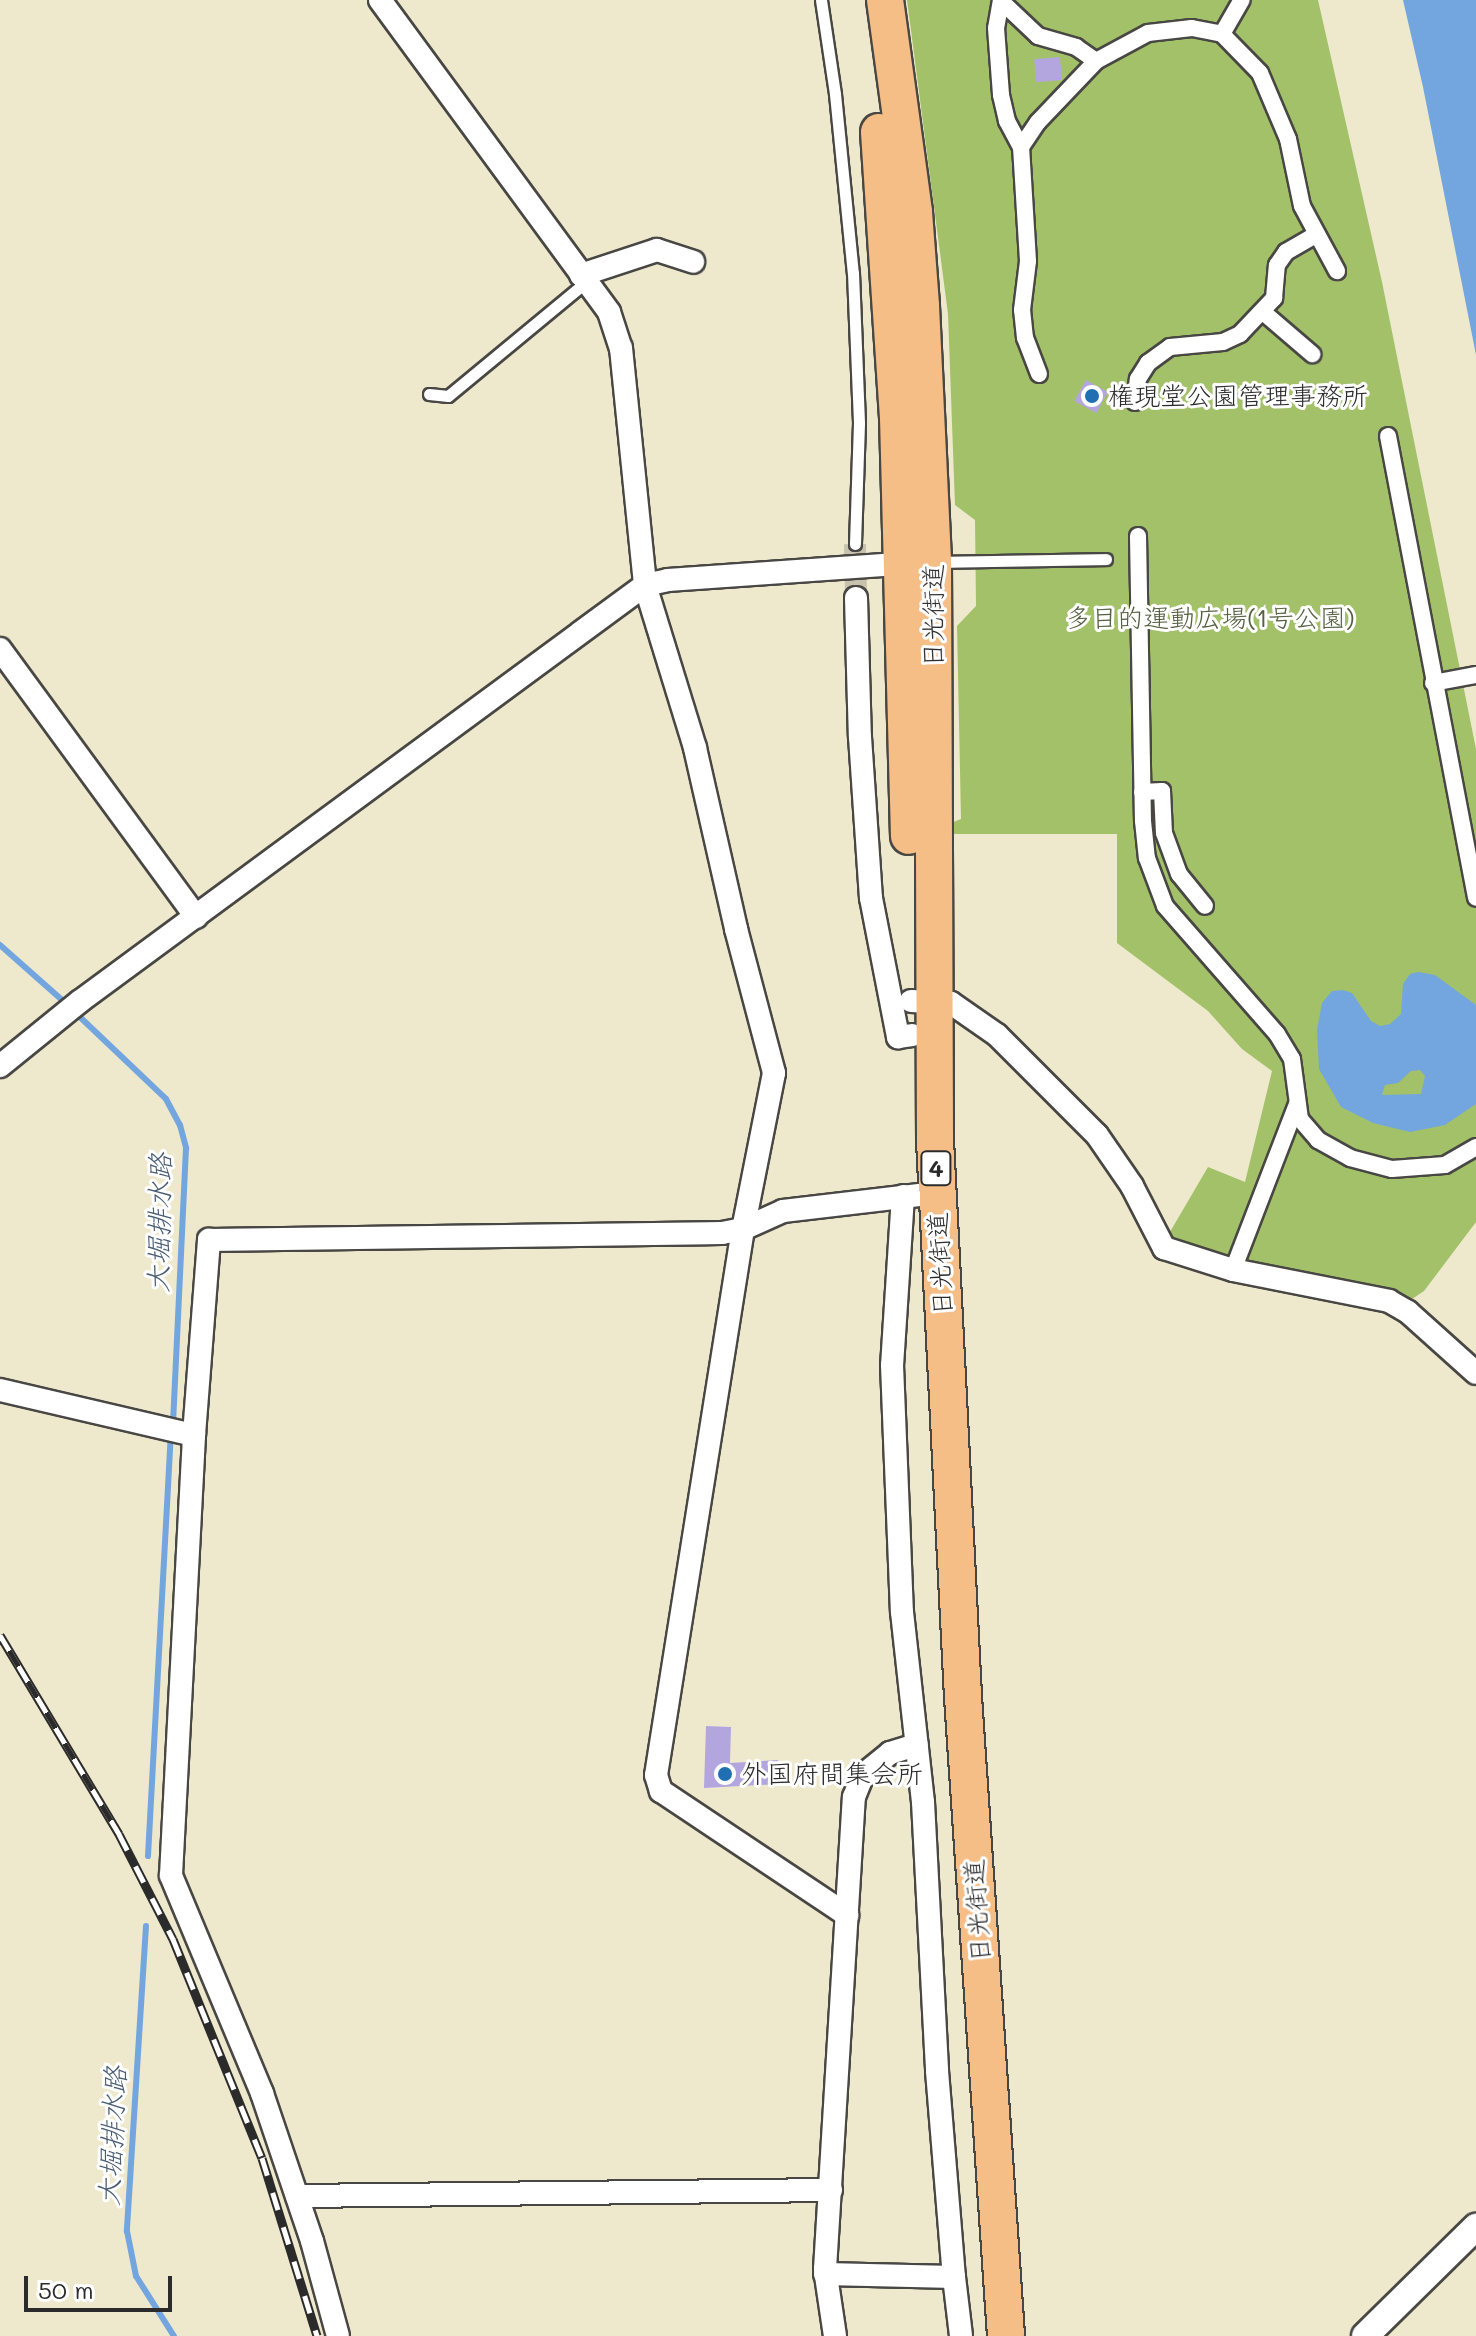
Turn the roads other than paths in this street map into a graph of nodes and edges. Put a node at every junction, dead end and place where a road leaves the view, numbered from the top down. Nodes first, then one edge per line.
1 (380, 0) edge
2 (821, 0) edge
3 (865, 0) edge
4 (885, 0) edge
5 (1242, 0) edge
6 (1001, 1) edge
7 (1222, 34) junction
8 (1096, 61) junction
9 (1021, 147) junction
10 (1315, 235) junction
11 (693, 262) dead end
12 (1337, 271) dead end
13 (584, 279) junction
14 (1263, 312) junction
15 (1312, 354) dead end
16 (1039, 374) dead end
17 (429, 394) dead end
18 (1135, 402) dead end
19 (1388, 436) dead end
20 (1138, 536) dead end
21 (855, 544) tunnel mouth
22 (1106, 559) dead end
23 (918, 562) junction
24 (645, 585) junction
25 (856, 598) tunnel mouth
26 (0, 649) edge
27 (1476, 675) edge
28 (1433, 683) junction
29 (1142, 792) junction
30 (1470, 844) edge
31 (1476, 898) edge
32 (1205, 906) dead end
33 (196, 917) junction
34 (919, 1012) junction
35 (0, 1066) edge
36 (1297, 1104) junction
37 (1476, 1147) edge
38 (911, 1195) junction
39 (743, 1229) junction
40 (1233, 1270) junction
41 (1476, 1373) edge
42 (0, 1390) edge
43 (194, 1435) junction
44 (917, 1745) junction
45 (847, 1915) junction
46 (831, 2190) junction
47 (297, 2196) junction
48 (1476, 2227) edge
49 (825, 2274) junction
50 (954, 2277) junction
51 (338, 2336) edge
52 (835, 2336) edge
53 (961, 2336) edge
54 (982, 2336) edge
55 (1006, 2336) edge
56 (1365, 2336) edge

1 - 13 street
2 - 21 lane
3 - 23 highway, 日光街道 / 4
4 - 23 highway, 日光街道 / 4
5 - 7 street
6 - 8 street
6 - 9 street
7 - 8 street
7 - 10 street
8 - 9 street
9 - 16 street
10 - 12 street
10 - 14 street
11 - 13 street
13 - 17 lane
13 - 24 street
14 - 15 street
14 - 18 street
19 - 28 street
20 - 29 street
22 - 23 lane
23 - 24 street
23 - 34 highway, 日光街道 / 4
24 - 33 street
24 - 39 street
25 - 34 street
26 - 33 street
27 - 28 street
28 - 30 street
29 - 32 street
29 - 36 street
30 - 31 street
33 - 35 street
34 - 38 highway, 日光街道 / 4
34 - 40 street
34 - 55 highway, 日光街道 / 4
36 - 37 street
36 - 40 street
38 - 39 street
38 - 44 street
38 - 54 highway, 日光街道 / 4
39 - 43 street
39 - 45 street
40 - 41 street
42 - 43 street
43 - 47 street
44 - 45 street
44 - 50 street
45 - 46 street
46 - 47 street
46 - 49 street
47 - 51 street
48 - 56 street
49 - 50 street
49 - 52 street
50 - 53 street

